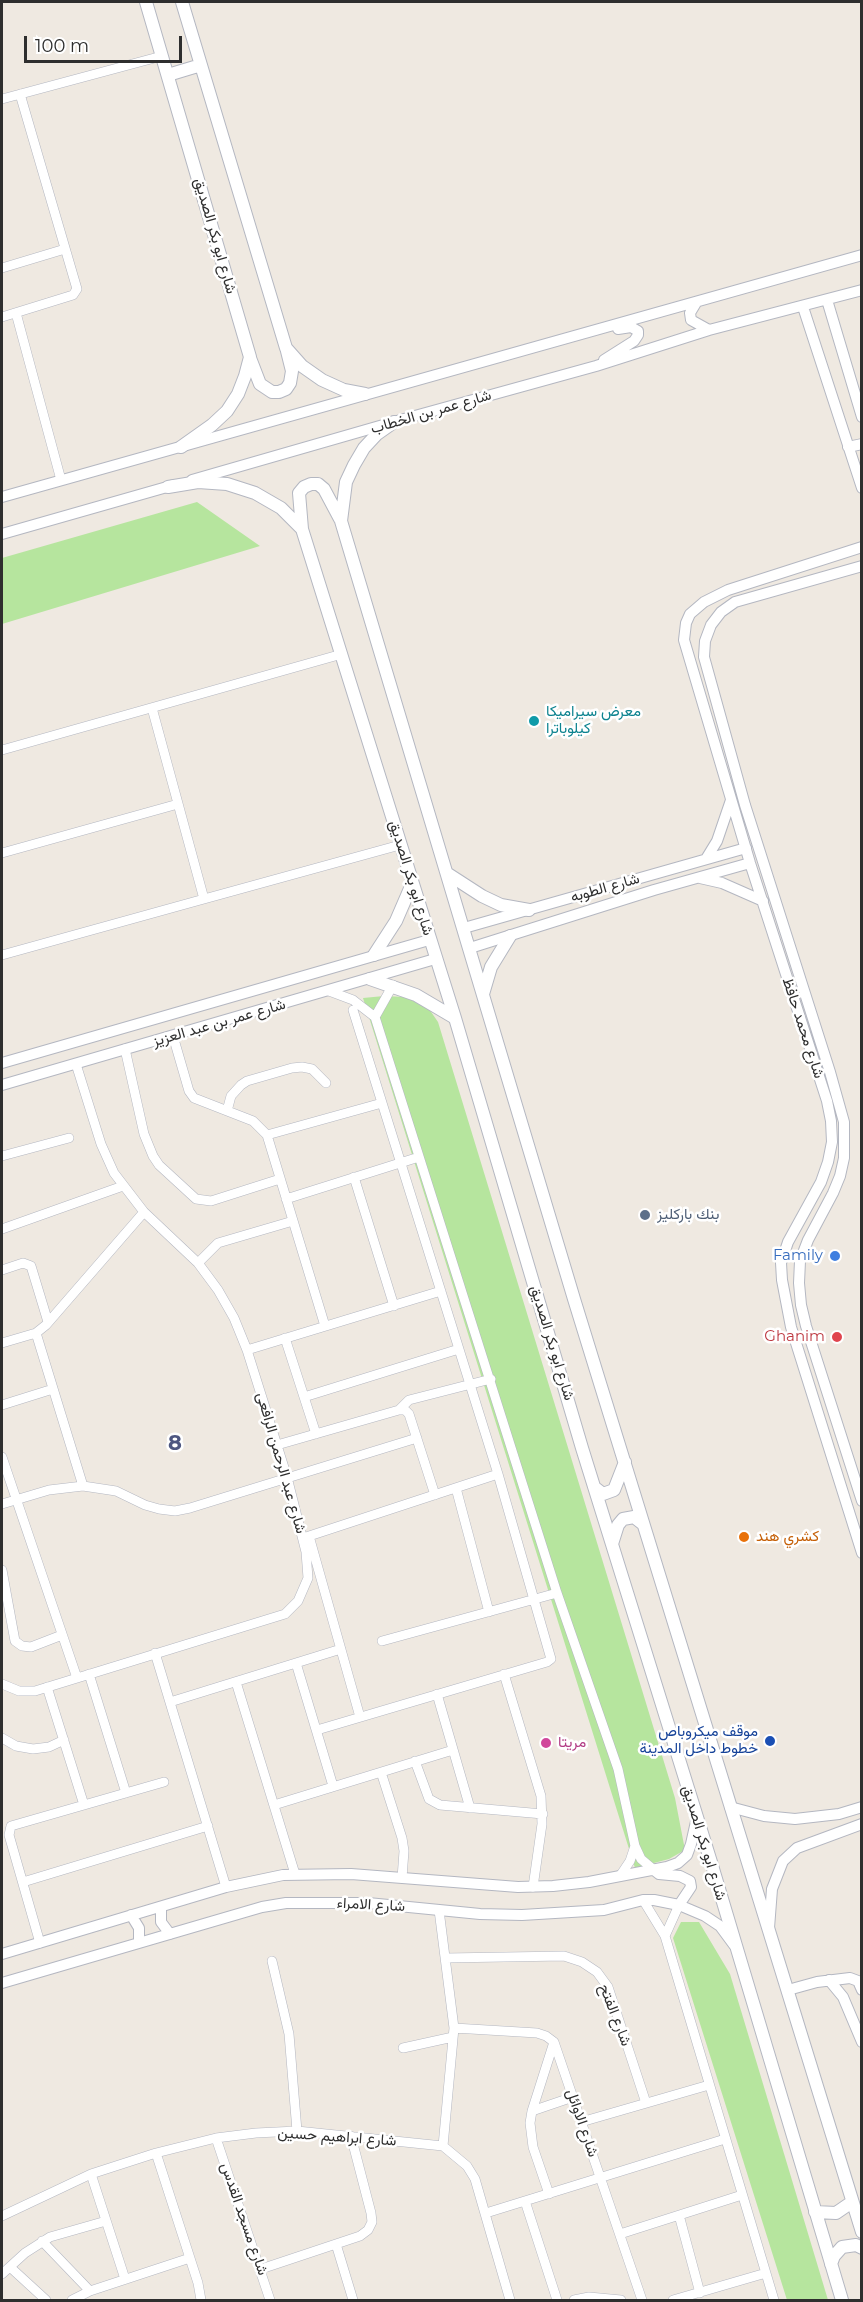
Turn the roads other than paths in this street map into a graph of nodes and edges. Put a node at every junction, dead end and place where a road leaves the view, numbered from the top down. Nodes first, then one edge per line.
1 (146, 2) edge
2 (182, 2) edge
3 (162, 56) junction
4 (201, 65) junction
5 (168, 75) junction
6 (20, 94) junction
7 (2, 99) edge
8 (65, 249) junction
9 (861, 255) edge
10 (2, 268) edge
11 (861, 290) edge
12 (827, 300) junction
13 (696, 303) junction
14 (803, 307) junction
15 (16, 313) junction
16 (2, 318) edge
17 (709, 330) junction
18 (586, 332) junction
19 (286, 348) junction
20 (250, 357) junction
21 (596, 366) junction
22 (365, 394) junction
23 (861, 417) edge
24 (394, 422) junction
25 (861, 444) edge
26 (181, 447) junction
27 (848, 447) junction
28 (61, 480) junction
29 (168, 487) junction
30 (861, 488) edge
31 (2, 497) edge
32 (341, 520) junction
33 (302, 529) junction
34 (2, 534) edge
35 (861, 548) edge
36 (798, 566) junction
37 (861, 566) edge
38 (802, 582) junction
39 (342, 654) junction
40 (152, 708) junction
41 (2, 750) edge
42 (731, 799) junction
43 (178, 804) junction
44 (400, 844) junction
45 (746, 848) junction
46 (2, 853) edge
47 (706, 859) junction
48 (750, 863) junction
49 (448, 874) junction
50 (700, 878) junction
51 (412, 884) junction
52 (204, 899) junction
53 (763, 901) junction
54 (529, 910) junction
55 (504, 917) junction
56 (464, 928) junction
57 (510, 936) junction
58 (429, 940) junction
59 (470, 948) junction
60 (378, 954) junction
61 (2, 955) edge
62 (435, 959) junction
63 (370, 979) joint
64 (390, 979) junction
65 (329, 991) junction
66 (483, 995) junction
67 (199, 1006) junction
68 (353, 1010) dead end
69 (375, 1018) junction
70 (455, 1018) junction
71 (358, 1025) junction
72 (207, 1026) junction
73 (172, 1036) junction
74 (125, 1049) junction
75 (2, 1063) edge
76 (76, 1064) junction
77 (326, 1083) dead end
78 (2, 1085) edge
79 (382, 1102) junction
80 (227, 1111) junction
81 (267, 1135) junction
82 (69, 1137) dead end
83 (2, 1156) edge
84 (418, 1157) junction
85 (401, 1162) junction
86 (354, 1177) junction
87 (280, 1179) junction
88 (123, 1186) junction
89 (286, 1199) junction
90 (144, 1212) junction
91 (293, 1221) junction
92 (2, 1229) edge
93 (198, 1263) junction
94 (2, 1268) edge
95 (441, 1292) junction
96 (393, 1306) junction
97 (48, 1322) junction
98 (325, 1326) junction
99 (36, 1333) junction
100 (285, 1338) junction
101 (2, 1343) edge
102 (459, 1349) junction
103 (247, 1350) junction
104 (491, 1378) junction
105 (470, 1384) junction
106 (53, 1389) junction
107 (304, 1397) junction
108 (2, 1405) edge
109 (399, 1410) junction
110 (316, 1434) junction
111 (417, 1438) junction
112 (277, 1445) junction
113 (2, 1457) edge
114 (624, 1462) junction
115 (498, 1474) junction
116 (287, 1477) junction
117 (83, 1486) junction
118 (594, 1487) junction
119 (456, 1488) junction
120 (435, 1495) junction
121 (16, 1500) junction
122 (861, 1501) edge
123 (2, 1504) edge
124 (861, 1510) edge
125 (850, 1514) junction
126 (644, 1524) junction
127 (306, 1537) junction
128 (612, 1544) junction
129 (861, 1552) edge
130 (2, 1570) edge
131 (556, 1593) junction
132 (534, 1598) junction
133 (489, 1612) junction
134 (62, 1635) junction
135 (382, 1641) dead end
136 (341, 1649) junction
137 (155, 1653) junction
138 (296, 1663) junction
139 (89, 1674) junction
140 (504, 1674) junction
141 (76, 1678) junction
142 (236, 1682) junction
143 (2, 1684) edge
144 (47, 1687) junction
145 (437, 1694) junction
146 (170, 1702) junction
147 (360, 1717) junction
148 (317, 1730) junction
149 (2, 1738) edge
150 (64, 1740) junction
151 (453, 1750) junction
152 (415, 1761) junction
153 (381, 1772) junction
154 (165, 1782) dead end
155 (333, 1786) junction
156 (126, 1793) junction
157 (84, 1805) junction
158 (274, 1805) junction
159 (730, 1807) junction
160 (861, 1807) edge
161 (470, 1808) junction
162 (543, 1814) junction
163 (697, 1817) junction
164 (861, 1824) edge
165 (208, 1826) junction
166 (635, 1846) junction
167 (654, 1870) junction
168 (295, 1874) junction
169 (620, 1876) junction
170 (402, 1878) junction
171 (22, 1882) junction
172 (226, 1887) junction
173 (533, 1887) junction
174 (644, 1900) junction
175 (679, 1905) junction
176 (161, 1906) junction
177 (440, 1910) junction
178 (131, 1915) junction
179 (769, 1931) junction
180 (170, 1934) junction
181 (665, 1936) junction
182 (40, 1943) junction
183 (140, 1943) junction
184 (734, 1945) junction
185 (2, 1954) edge
186 (446, 1958) junction
187 (272, 1961) dead end
188 (829, 1980) junction
189 (2, 1983) edge
190 (788, 1990) junction
191 (861, 1990) edge
192 (453, 2032) junction
193 (554, 2042) junction
194 (861, 2042) edge
195 (403, 2048) dead end
196 (709, 2085) junction
197 (573, 2097) junction
198 (646, 2103) junction
199 (532, 2111) junction
200 (581, 2122) junction
201 (297, 2131) junction
202 (351, 2136) junction
203 (216, 2138) junction
204 (725, 2139) junction
205 (443, 2146) junction
206 (156, 2153) junction
207 (91, 2174) junction
208 (601, 2178) junction
209 (549, 2194) junction
210 (742, 2195) junction
211 (525, 2201) junction
212 (852, 2202) junction
213 (815, 2212) junction
214 (486, 2214) junction
215 (679, 2215) junction
216 (2, 2216) edge
217 (106, 2221) junction
218 (861, 2232) edge
219 (620, 2234) junction
220 (42, 2241) junction
221 (336, 2244) junction
222 (861, 2248) edge
223 (189, 2258) junction
224 (831, 2264) junction
225 (10, 2267) junction
226 (261, 2269) junction
227 (766, 2273) junction
228 (2, 2274) edge
229 (125, 2279) junction
230 (90, 2291) junction
231 (700, 2293) junction
232 (46, 2301) edge
233 (72, 2301) edge
234 (201, 2301) edge
235 (270, 2301) edge
236 (353, 2301) edge
237 (510, 2301) edge
238 (556, 2301) edge
239 (574, 2301) edge
240 (621, 2301) edge
241 (642, 2301) edge
242 (673, 2301) edge
243 (774, 2301) edge
244 (842, 2301) edge

1 - 3 main road, شارع ابو بكر الصديق
2 - 4 main road
3 - 5 main road, شارع ابو بكر الصديق
3 - 6 street
4 - 5 main road
4 - 19 main road
5 - 20 main road, شارع ابو بكر الصديق
6 - 7 street
6 - 8 street
8 - 10 street
8 - 15 street
9 - 13 street
11 - 12 street, شارع عمر بن الخطاب
12 - 14 street, شارع عمر بن الخطاب
12 - 23 street
13 - 17 street
13 - 18 street
14 - 17 street, شارع عمر بن الخطاب
14 - 27 street
15 - 16 street
15 - 28 street
17 - 21 street, شارع عمر بن الخطاب
18 - 21 street
18 - 22 street
19 - 20 main road, شارع ابو بكر الصديق
19 - 22 main road
20 - 26 main road
21 - 24 street, شارع عمر بن الخطاب
22 - 26 street
24 - 29 street, شارع عمر بن الخطاب
24 - 32 main road
25 - 27 street
26 - 28 street
27 - 30 street
28 - 31 street
29 - 33 main road, شارع ابو بكر الصديق
29 - 34 street, شارع عمر بن الخطاب
32 - 33 main road
32 - 49 main road
33 - 39 main road, شارع ابو بكر الصديق
35 - 36 street, شارع محمد حافظ
36 - 38 street
36 - 42 street, شارع محمد حافظ
37 - 38 street, شارع محمد حافظ
38 - 122 street, شارع محمد حافظ
39 - 40 street
39 - 44 main road, شارع ابو بكر الصديق
40 - 41 street
40 - 43 street
42 - 45 street, شارع محمد حافظ
42 - 47 street
43 - 46 street
43 - 52 street
44 - 51 main road, شارع ابو بكر الصديق
44 - 52 street
45 - 47 street, شارع الطوبه
45 - 48 street, شارع محمد حافظ
47 - 54 street, شارع الطوبه
48 - 50 street, شارع الطوبه
48 - 53 street, شارع محمد حافظ
49 - 54 main road
49 - 56 main road
50 - 53 street
50 - 57 street, شارع الطوبه
51 - 58 main road, شارع ابو بكر الصديق
51 - 60 main road
52 - 61 street
53 - 125 street, شارع محمد حافظ
54 - 55 street, شارع الطوبه
55 - 56 street, شارع الطوبه
55 - 57 street
56 - 59 main road
57 - 59 street, شارع الطوبه
57 - 66 main road
58 - 60 street, شارع عمر بن عبد العزيز
58 - 62 main road, شارع ابو بكر الصديق
59 - 66 main road
60 - 64 street
60 - 67 street, شارع عمر بن عبد العزيز
62 - 64 street
62 - 70 main road, شارع ابو بكر الصديق
63 - 64 main road
63 - 65 street, شارع عمر بن عبد العزيز
64 - 69 street
64 - 70 main road
65 - 69 street
65 - 72 street, شارع عمر بن عبد العزيز
66 - 114 main road
67 - 72 street
67 - 75 street, شارع عمر بن عبد العزيز
68 - 71 street
69 - 71 street
69 - 84 street
70 - 118 main road, شارع ابو بكر الصديق
71 - 79 street
72 - 73 street, شارع عمر بن عبد العزيز
73 - 74 street, شارع عمر بن عبد العزيز
73 - 80 street
74 - 76 street, شارع عمر بن عبد العزيز
74 - 87 street
76 - 78 street, شارع عمر بن عبد العزيز
76 - 88 street, شارع عبد الرحمن الرافعى
77 - 80 street
79 - 81 street
79 - 85 street
80 - 81 street
81 - 87 street
82 - 83 street
84 - 85 street
84 - 104 street
85 - 86 street
85 - 95 street
86 - 89 street
86 - 96 street
87 - 89 street
88 - 90 street, شارع عبد الرحمن الرافعى
88 - 92 street
89 - 91 street
90 - 93 street, شارع عبد الرحمن الرافعى
90 - 97 street
91 - 93 street
91 - 98 street
93 - 103 street, شارع عبد الرحمن الرافعى
94 - 97 street
95 - 96 street
95 - 102 street
96 - 98 street
97 - 99 street
98 - 100 street
99 - 101 street
99 - 106 street
100 - 103 street
100 - 107 street
102 - 105 street
102 - 107 street
103 - 112 street, شارع عبد الرحمن الرافعى
104 - 105 street
104 - 131 street
105 - 109 street
105 - 115 street
106 - 108 street
106 - 117 street
107 - 110 street
109 - 110 street
109 - 111 street
110 - 112 street
111 - 116 street
111 - 120 street
112 - 116 street, شارع عبد الرحمن الرافعى
113 - 121 street
114 - 118 main road
114 - 126 main road
115 - 119 street
115 - 132 street
116 - 117 street
116 - 127 street, شارع عبد الرحمن الرافعى
117 - 121 street
118 - 128 main road, شارع ابو بكر الصديق
119 - 120 street
119 - 133 street
120 - 127 street
121 - 123 street
121 - 134 street
124 - 125 street
125 - 129 street, شارع محمد حافظ
126 - 128 main road
126 - 159 main road
127 - 136 street
127 - 137 street, شارع عبد الرحمن الرافعى
128 - 163 main road, شارع ابو بكر الصديق
130 - 134 street
131 - 132 street
131 - 166 street
132 - 133 street
132 - 140 street
133 - 135 street
134 - 141 street
136 - 138 street
136 - 147 street
137 - 139 street, شارع عبد الرحمن الرافعى
137 - 146 street
138 - 142 street
138 - 148 street
139 - 141 street, شارع عبد الرحمن الرافعى
139 - 156 street
140 - 145 street
140 - 162 street
141 - 144 street, شارع عبد الرحمن الرافعى
142 - 146 street
142 - 158 street
143 - 144 street, شارع عبد الرحمن الرافعى
144 - 150 street
145 - 147 street
145 - 151 street
146 - 165 street
147 - 148 street
148 - 155 street
149 - 150 street
150 - 157 street
151 - 152 street
151 - 161 street
152 - 153 street
152 - 161 street
153 - 155 street
153 - 170 street
154 - 156 street
155 - 158 street
156 - 157 street
157 - 171 street
158 - 168 street
159 - 160 street
159 - 179 main road
161 - 162 street
162 - 173 street
163 - 167 street, شارع الامراء
163 - 184 main road, شارع ابو بكر الصديق
164 - 179 street
165 - 171 street
165 - 172 street
166 - 167 street
166 - 169 street
167 - 169 street, شارع الامراء
167 - 175 street
168 - 170 street, شارع الامراء
168 - 172 street, شارع الامراء
169 - 173 street, شارع الامراء
170 - 173 street, شارع الامراء
171 - 182 street
172 - 176 street, شارع الامراء
174 - 175 street, شارع الامراء
174 - 177 street, شارع الامراء
174 - 181 street
175 - 181 street
175 - 184 street, شارع الامراء
176 - 178 street, شارع الامراء
176 - 180 street
177 - 180 street, شارع الامراء
177 - 186 street
178 - 182 street, شارع الامراء
178 - 183 street
179 - 190 main road
180 - 183 street, شارع الامراء
181 - 196 street
182 - 185 street, شارع الامراء
183 - 189 street, شارع الامراء
184 - 213 main road, شارع ابو بكر الصديق
186 - 192 street
186 - 198 street, شارع الفتح
187 - 201 street
188 - 190 street
188 - 191 street
188 - 194 street
190 - 212 main road
192 - 193 street
192 - 195 street
192 - 205 street
193 - 197 street, شارع الاوائل
193 - 199 street
196 - 198 street
196 - 204 street
197 - 199 street
197 - 200 street, شارع الاوائل
198 - 200 street
199 - 209 street
200 - 208 street, شارع الاوائل
201 - 202 street, شارع ابراهيم حسين
201 - 203 street, شارع ابراهيم حسين
202 - 205 street, شارع ابراهيم حسين
202 - 221 street
203 - 206 street, شارع ابراهيم حسين
203 - 226 street, شارع مسجد القدس
204 - 208 street
204 - 210 street
205 - 214 street
206 - 207 street, شارع ابراهيم حسين
206 - 223 street
207 - 216 street, شارع ابراهيم حسين
207 - 217 street
208 - 209 street
208 - 219 street, شارع الاوائل
209 - 211 street
210 - 215 street
210 - 227 street
211 - 214 street
211 - 238 street
212 - 213 main road
212 - 218 main road
213 - 224 main road, شارع ابو بكر الصديق
214 - 237 street
215 - 219 street
215 - 231 street
217 - 220 street
217 - 229 street
219 - 241 street, شارع الاوائل
220 - 225 street
220 - 230 street
221 - 226 street
221 - 236 street
222 - 224 main road
223 - 229 street
223 - 234 street
224 - 244 main road, شارع ابو بكر الصديق
225 - 228 street
225 - 232 street
226 - 235 street, شارع مسجد القدس
227 - 231 street
227 - 243 street
229 - 230 street
230 - 233 street
231 - 242 street
239 - 240 street

